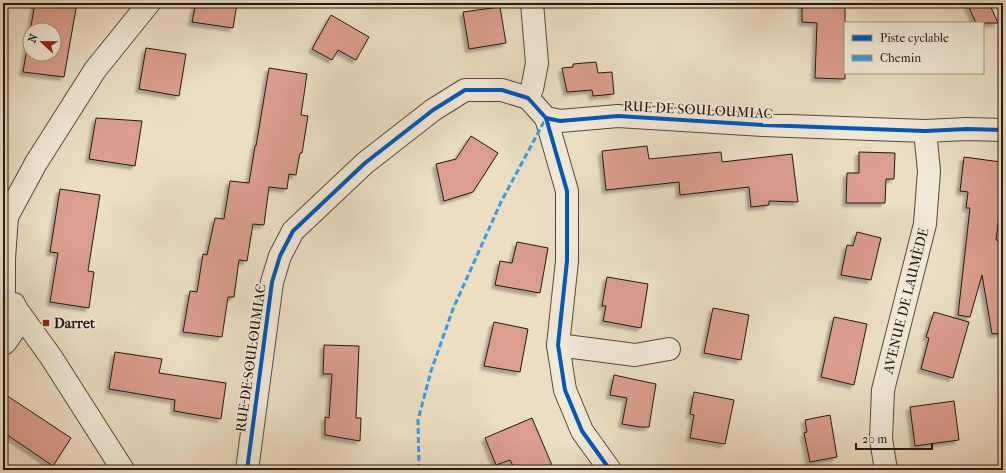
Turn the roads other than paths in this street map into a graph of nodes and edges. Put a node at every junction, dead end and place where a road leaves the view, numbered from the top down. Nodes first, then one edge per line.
1 (149, 3) edge
2 (532, 3) edge
3 (528, 98) junction
4 (546, 118) junction
5 (1002, 129) edge
6 (925, 131) junction
7 (5, 220) edge
8 (4, 292) edge
9 (17, 310) junction
10 (4, 343) edge
11 (558, 345) junction
12 (669, 348) dead end
13 (51, 357) junction
14 (123, 470) edge
15 (247, 470) edge
16 (610, 470) edge
17 (886, 470) edge

1 - 7 street
2 - 3 street
3 - 4 street
3 - 15 street, RUE DE SOULOUMIAC
4 - 6 street, RUE DE SOULOUMIAC
4 - 11 street
5 - 6 street, RUE DE SOULOUMIAC
6 - 17 street, AVENUE DE LAUMÈDE
7 - 8 street
8 - 9 street
9 - 10 street
9 - 13 street
10 - 13 street
11 - 12 street
11 - 16 street
13 - 14 street

